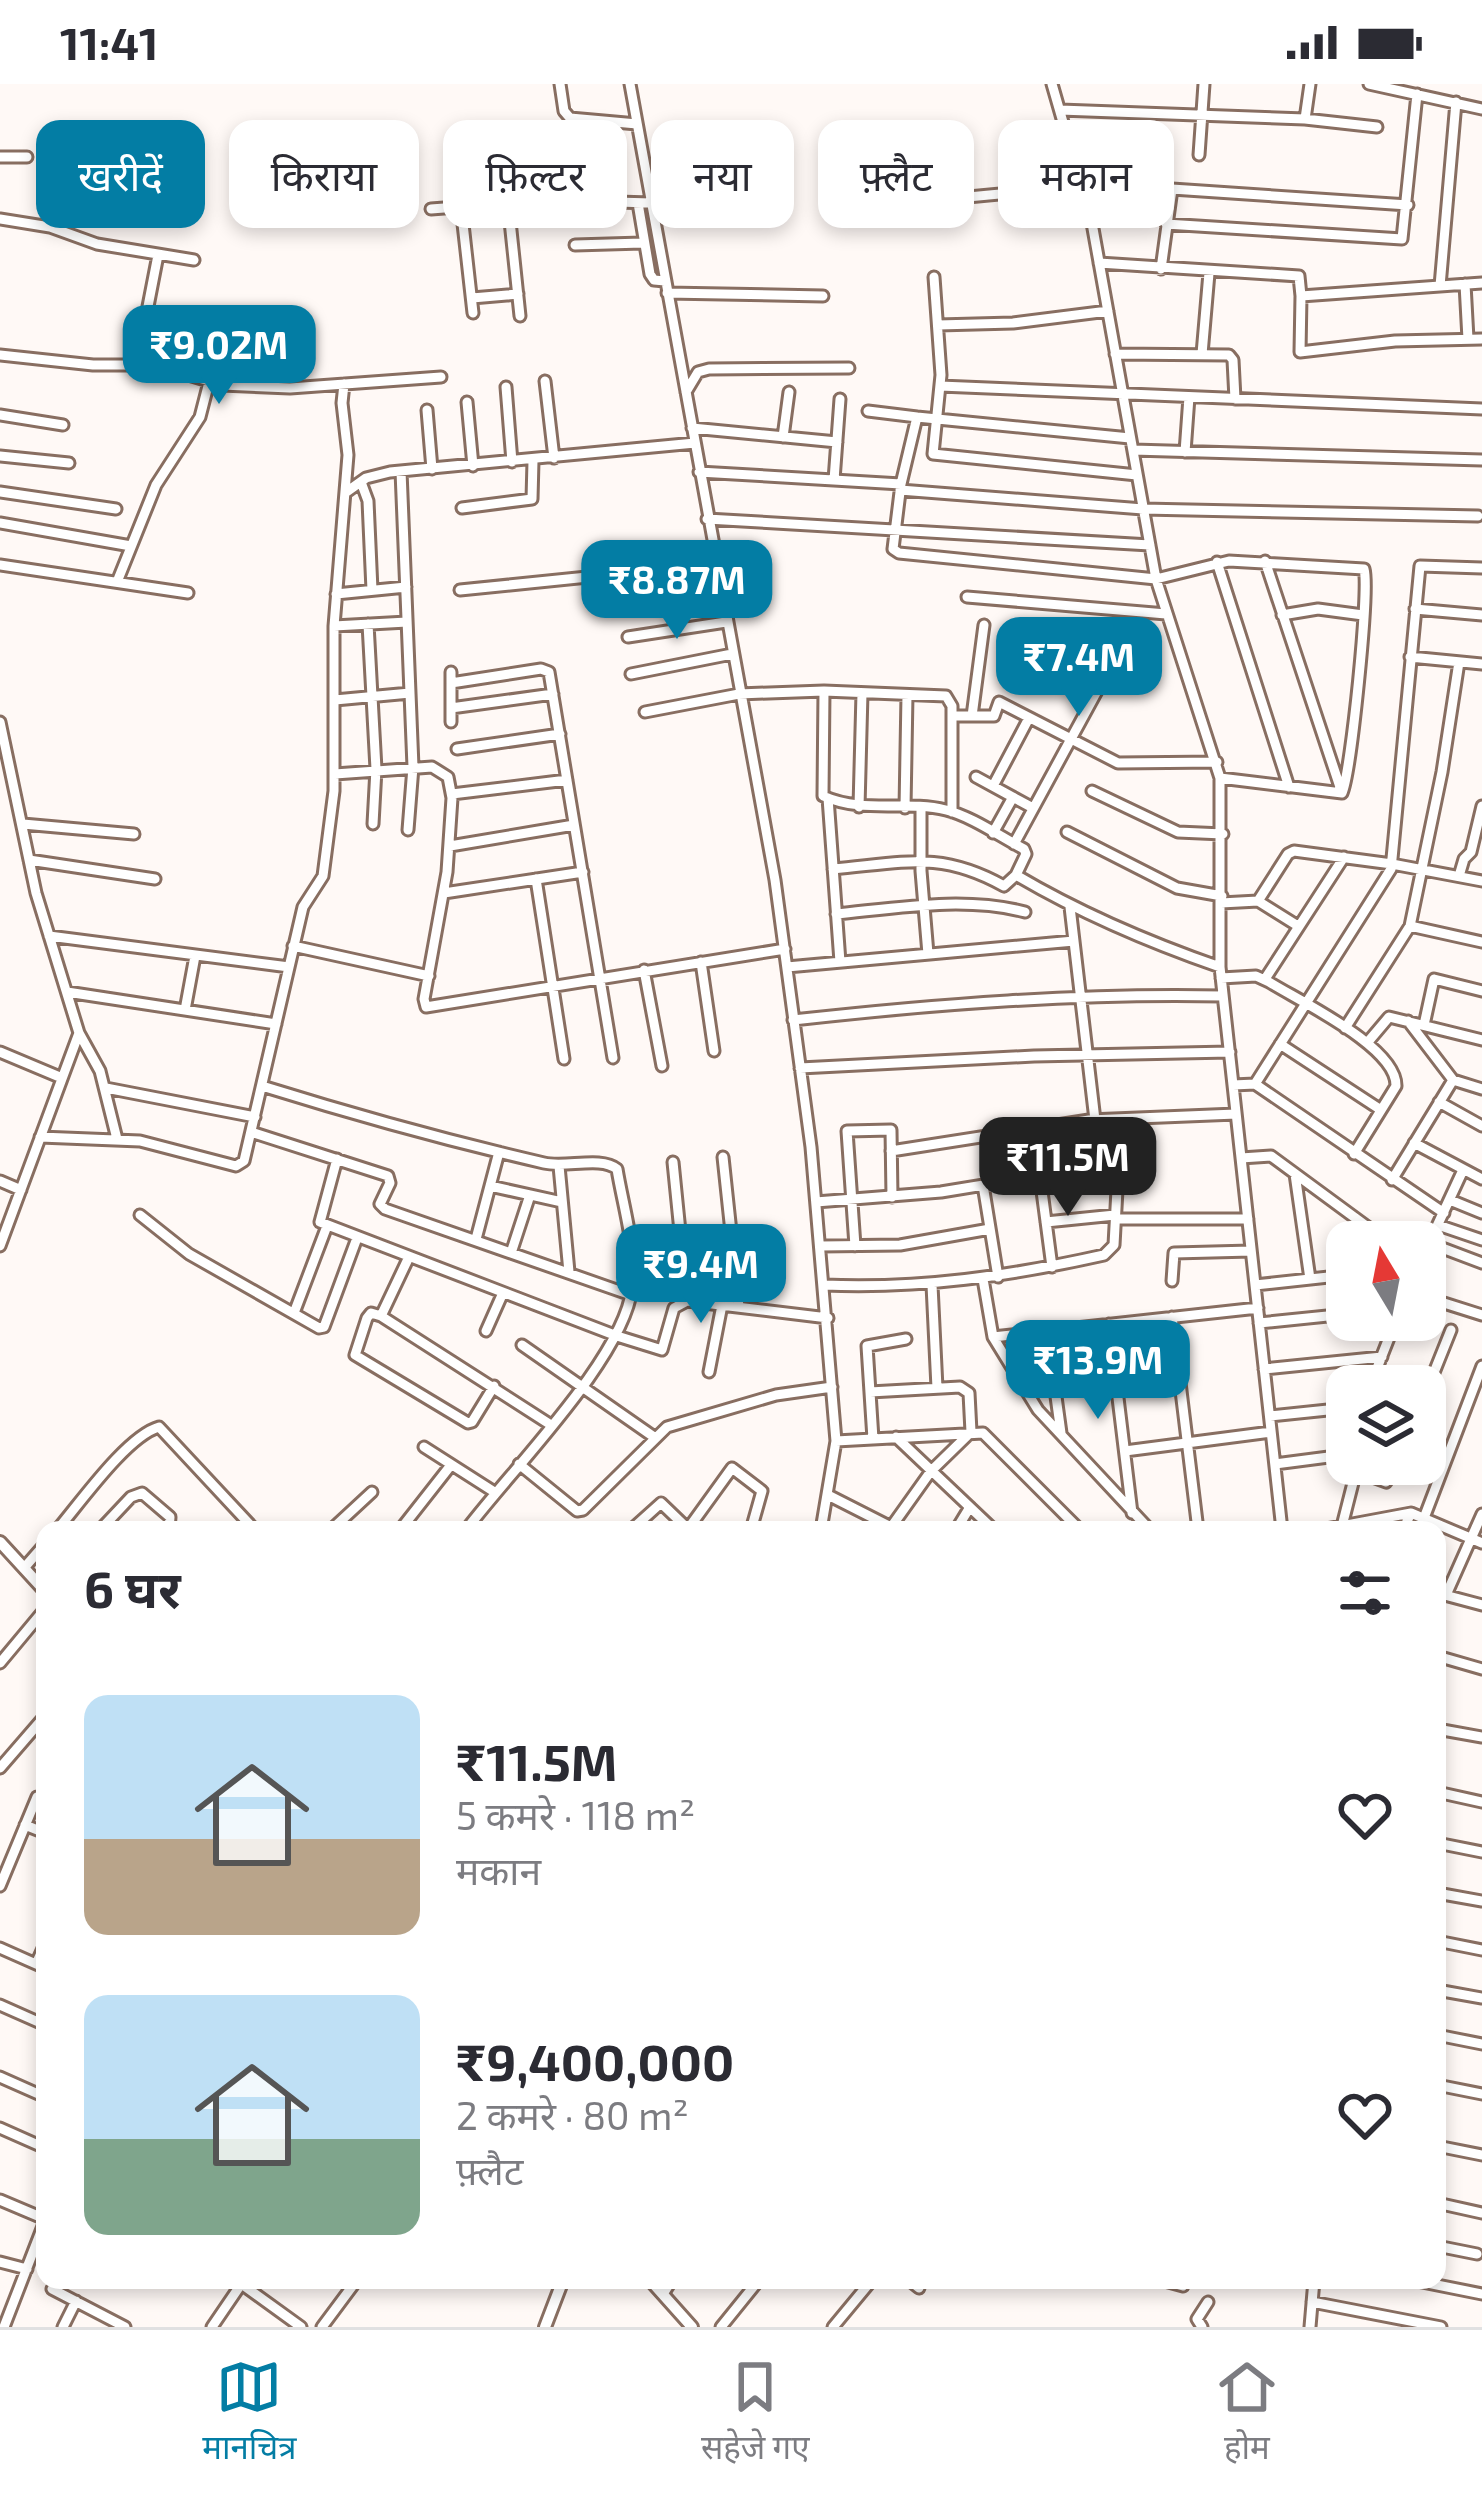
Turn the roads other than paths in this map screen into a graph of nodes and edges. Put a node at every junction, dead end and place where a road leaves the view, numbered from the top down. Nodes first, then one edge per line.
1 (560, 84) edge
2 (630, 84) edge
3 (1052, 84) edge
4 (1204, 84) edge
5 (1310, 84) edge
6 (1370, 84) edge
7 (1417, 94) junction
8 (1456, 102) junction
9 (1060, 110) junction
10 (1482, 110) edge
11 (1201, 115) junction
12 (1305, 119) junction
13 (1063, 120) edge
14 (637, 124) junction
15 (1377, 127) dead end
16 (1199, 155) dead end
17 (0, 157) edge
18 (27, 157) dead end
19 (1174, 190) edge
20 (627, 203) edge
21 (638, 203) junction
22 (651, 203) joint
23 (1408, 205) junction
24 (443, 207) edge
25 (431, 208) dead end
26 (0, 219) edge
27 (1174, 225) edge
28 (464, 228) edge
29 (511, 228) edge
30 (655, 228) edge
31 (1092, 228) edge
32 (1166, 228) edge
33 (642, 243) junction
34 (575, 245) dead end
35 (158, 255) junction
36 (194, 260) dead end
37 (1099, 263) junction
38 (1161, 269) junction
39 (1210, 273) junction
40 (934, 277) dead end
41 (1482, 283) edge
42 (1465, 284) junction
43 (1440, 286) junction
44 (666, 287) junction
45 (518, 294) junction
46 (823, 296) dead end
47 (1301, 296) junction
48 (472, 298) junction
49 (1108, 311) junction
50 (473, 314) dead end
51 (520, 316) dead end
52 (938, 325) junction
53 (1468, 339) junction
54 (1482, 339) edge
55 (1115, 354) junction
56 (1202, 354) junction
57 (0, 355) edge
58 (137, 363) junction
59 (848, 368) dead end
60 (441, 377) dead end
61 (545, 381) dead end
62 (209, 382) junction
63 (344, 384) junction
64 (940, 386) junction
65 (506, 387) dead end
66 (686, 392) junction
67 (789, 392) dead end
68 (1123, 394) junction
69 (1189, 397) junction
70 (840, 399) dead end
71 (1235, 399) junction
72 (467, 402) dead end
73 (1482, 409) edge
74 (427, 410) dead end
75 (868, 411) dead end
76 (0, 415) edge
77 (917, 418) junction
78 (936, 418) junction
79 (64, 424) dead end
80 (692, 428) junction
81 (783, 437) junction
82 (837, 442) junction
83 (695, 443) junction
84 (1132, 444) junction
85 (1185, 452) junction
86 (0, 456) edge
87 (554, 458) junction
88 (533, 460) junction
89 (1482, 460) edge
90 (69, 463) dead end
91 (512, 463) junction
92 (472, 466) junction
93 (432, 469) junction
94 (401, 471) junction
95 (699, 472) junction
96 (1137, 475) junction
97 (834, 480) junction
98 (361, 482) junction
99 (901, 487) junction
100 (0, 492) edge
101 (345, 493) junction
102 (116, 508) dead end
103 (462, 508) dead end
104 (1143, 509) junction
105 (1478, 516) dead end
106 (706, 519) junction
107 (0, 523) edge
108 (895, 527) junction
109 (1150, 544) junction
110 (131, 546) junction
111 (1217, 562) junction
112 (1265, 562) junction
113 (715, 564) junction
114 (0, 565) edge
115 (1482, 568) edge
116 (1156, 579) junction
117 (117, 582) junction
118 (406, 587) junction
119 (372, 590) junction
120 (460, 590) dead end
121 (188, 593) dead end
122 (336, 594) junction
123 (967, 597) dead end
124 (721, 598) junction
125 (626, 607) dead end
126 (1414, 609) junction
127 (1166, 614) junction
128 (1282, 615) junction
129 (1363, 615) junction
130 (1482, 615) edge
131 (407, 622) junction
132 (726, 622) junction
133 (368, 624) junction
134 (984, 625) dead end
135 (334, 626) junction
136 (628, 637) dead end
137 (732, 654) junction
138 (1410, 657) junction
139 (1459, 662) junction
140 (1482, 664) edge
141 (1109, 669) dead end
142 (631, 674) dead end
143 (824, 692) junction
144 (410, 693) junction
145 (862, 693) junction
146 (553, 694) junction
147 (740, 694) junction
148 (907, 695) junction
149 (372, 697) junction
150 (335, 700) junction
151 (451, 708) junction
152 (645, 712) dead end
153 (952, 716) junction
154 (972, 716) junction
155 (1029, 718) junction
156 (0, 722) edge
157 (451, 722) dead end
158 (560, 734) junction
159 (1070, 740) junction
160 (457, 749) dead end
161 (1217, 762) junction
162 (413, 767) junction
163 (376, 769) junction
164 (335, 774) junction
165 (976, 777) dead end
166 (1220, 778) junction
167 (0, 779) edge
168 (13, 779) junction
169 (567, 779) junction
170 (993, 786) junction
171 (1289, 788) junction
172 (1092, 791) dead end
173 (1342, 793) junction
174 (452, 794) junction
175 (1013, 797) junction
176 (828, 798) junction
177 (1482, 806) edge
178 (859, 807) junction
179 (905, 808) junction
180 (921, 808) junction
181 (1033, 808) junction
182 (952, 812) junction
183 (23, 824) junction
184 (373, 824) dead end
185 (574, 825) junction
186 (408, 830) dead end
187 (1067, 832) dead end
188 (993, 833) junction
189 (1223, 834) junction
190 (134, 835) dead end
191 (1014, 844) junction
192 (450, 846) junction
193 (1344, 857) junction
194 (29, 860) junction
195 (921, 861) junction
196 (1392, 863) junction
197 (1423, 868) junction
198 (833, 869) junction
199 (583, 872) junction
200 (1016, 875) junction
201 (1459, 876) junction
202 (155, 879) dead end
203 (536, 879) junction
204 (1482, 881) edge
205 (444, 893) junction
206 (1221, 900) junction
207 (1258, 902) junction
208 (923, 906) junction
209 (1070, 907) junction
210 (1025, 912) dead end
211 (836, 914) junction
212 (1298, 926) junction
213 (1410, 926) junction
214 (49, 936) junction
215 (1074, 941) junction
216 (1482, 942) edge
217 (293, 946) junction
218 (785, 949) junction
219 (928, 954) junction
220 (195, 956) junction
221 (701, 962) junction
222 (840, 962) junction
223 (289, 967) junction
224 (787, 967) junction
225 (644, 970) junction
226 (1221, 973) junction
227 (429, 976) junction
228 (601, 977) junction
229 (1265, 979) junction
230 (552, 987) junction
231 (1482, 991) edge
232 (67, 992) junction
233 (1080, 995) junction
234 (1223, 996) junction
235 (1305, 1005) junction
236 (185, 1010) junction
237 (793, 1020) junction
238 (1408, 1022) junction
239 (276, 1024) junction
240 (1424, 1025) junction
241 (1345, 1028) junction
242 (79, 1033) junction
243 (1482, 1040) edge
244 (1367, 1043) junction
245 (1280, 1044) junction
246 (714, 1051) dead end
247 (0, 1052) edge
248 (1229, 1052) junction
249 (1085, 1054) junction
250 (614, 1058) dead end
251 (564, 1059) dead end
252 (662, 1066) dead end
253 (800, 1068) junction
254 (62, 1078) junction
255 (1453, 1080) junction
256 (1255, 1084) junction
257 (1233, 1085) junction
258 (262, 1086) junction
259 (106, 1088) junction
260 (1482, 1089) edge
261 (1439, 1102) junction
262 (1381, 1110) junction
263 (1236, 1114) junction
264 (254, 1117) junction
265 (1095, 1120) junction
266 (1482, 1126) edge
267 (251, 1132) junction
268 (40, 1137) junction
269 (117, 1139) junction
270 (1414, 1143) junction
271 (499, 1151) junction
272 (891, 1151) junction
273 (1354, 1154) junction
274 (723, 1156) dead end
275 (1241, 1158) junction
276 (337, 1159) junction
277 (673, 1162) dead end
278 (559, 1166) junction
279 (1463, 1170) junction
280 (1295, 1174) junction
281 (1040, 1176) junction
282 (1482, 1179) edge
283 (1392, 1180) junction
284 (0, 1181) edge
285 (983, 1185) junction
286 (490, 1186) junction
287 (20, 1190) junction
288 (530, 1195) junction
289 (892, 1198) junction
290 (850, 1200) junction
291 (1450, 1200) junction
292 (562, 1202) junction
293 (816, 1202) junction
294 (1444, 1213) junction
295 (1482, 1214) edge
296 (140, 1215) dead end
297 (5, 1217) edge
298 (1115, 1217) junction
299 (1248, 1219) junction
300 (1359, 1221) edge
301 (1440, 1221) edge
302 (1046, 1222) junction
303 (327, 1226) junction
304 (1446, 1228) edge
305 (990, 1229) junction
306 (357, 1238) junction
307 (476, 1239) junction
308 (1482, 1240) edge
309 (0, 1246) edge
310 (821, 1246) junction
311 (855, 1246) junction
312 (1251, 1251) junction
313 (511, 1252) junction
314 (1446, 1253) edge
315 (408, 1259) junction
316 (1482, 1263) edge
317 (1052, 1267) junction
318 (569, 1272) junction
319 (998, 1277) junction
320 (1326, 1277) edge
321 (1310, 1279) junction
322 (983, 1280) junction
323 (1172, 1281) dead end
324 (824, 1285) junction
325 (932, 1285) junction
326 (1255, 1285) junction
327 (502, 1294) junction
328 (631, 1294) junction
329 (687, 1301) junction
330 (1446, 1304) edge
331 (722, 1305) junction
332 (739, 1307) junction
333 (1258, 1308) junction
334 (294, 1313) junction
335 (1482, 1315) edge
336 (381, 1316) junction
337 (1326, 1316) edge
338 (1172, 1317) junction
339 (828, 1318) junction
340 (1259, 1323) junction
341 (1109, 1324) junction
342 (1451, 1330) dead end
343 (486, 1331) dead end
344 (1047, 1331) junction
345 (616, 1336) junction
346 (993, 1337) junction
347 (906, 1339) dead end
348 (1388, 1341) edge
349 (522, 1345) dead end
350 (1382, 1357) junction
351 (1379, 1365) edge
352 (1437, 1365) edge
353 (1482, 1366) edge
354 (1264, 1369) junction
355 (710, 1372) dead end
356 (582, 1385) junction
357 (494, 1386) junction
358 (832, 1387) junction
359 (937, 1388) junction
360 (870, 1392) junction
361 (1326, 1410) edge
362 (1270, 1416) junction
363 (551, 1425) junction
364 (971, 1432) junction
365 (1271, 1432) junction
366 (654, 1437) junction
367 (896, 1437) junction
368 (1061, 1438) junction
369 (873, 1439) junction
370 (836, 1441) junction
371 (1187, 1443) junction
372 (424, 1448) dead end
373 (1125, 1451) junction
374 (1326, 1455) edge
375 (519, 1464) junction
376 (1275, 1464) junction
377 (451, 1465) junction
378 (931, 1471) junction
379 (1352, 1485) edge
380 (372, 1492) dead end
381 (496, 1493) junction
382 (828, 1495) junction
383 (970, 1508) junction
384 (1411, 1513) junction
385 (1132, 1514) junction
386 (1482, 1514) edge
387 (1424, 1518) junction
388 (65, 1521) edge
389 (108, 1521) edge
390 (170, 1521) edge
391 (247, 1521) edge
392 (341, 1521) edge
393 (407, 1521) edge
394 (473, 1521) edge
395 (641, 1521) edge
396 (680, 1521) edge
397 (695, 1521) edge
398 (754, 1521) edge
399 (823, 1521) edge
400 (877, 1521) edge
401 (895, 1521) edge
402 (962, 1521) edge
403 (984, 1521) edge
404 (1071, 1521) edge
405 (1140, 1521) edge
406 (1197, 1521) edge
407 (1281, 1521) edge
408 (1343, 1521) edge
409 (1374, 1521) edge
410 (1407, 1521) edge
411 (1431, 1521) edge
412 (1446, 1527) edge
413 (1477, 1540) edge
414 (0, 1543) edge
415 (36, 1554) edge
416 (24, 1568) junction
417 (36, 1581) edge
418 (1446, 1586) edge
419 (1446, 1595) edge
420 (1482, 1605) edge
421 (36, 1620) edge
422 (1446, 1659) edge
423 (0, 1664) edge
424 (1482, 1670) edge
425 (36, 1726) edge
426 (1446, 1731) edge
427 (1482, 1737) edge
428 (0, 1768) edge
429 (1446, 1794) edge
430 (36, 1800) edge
431 (1482, 1802) edge
432 (26, 1825) junction
433 (36, 1830) edge
434 (1446, 1845) edge
435 (1482, 1852) edge
436 (1, 1883) edge
437 (1446, 1894) edge
438 (1482, 1901) edge
439 (1446, 1943) edge
440 (0, 1948) edge
441 (1482, 1950) edge
442 (36, 1964) edge
443 (1446, 1992) edge
444 (1482, 1998) edge
445 (0, 2005) edge
446 (36, 2021) edge
447 (1446, 2038) edge
448 (1482, 2044) edge
449 (0, 2077) edge
450 (1446, 2087) edge
451 (36, 2093) edge
452 (1482, 2094) edge
453 (0, 2128) edge
454 (36, 2144) edge
455 (1446, 2148) edge
456 (1482, 2155) edge
457 (0, 2200) edge
458 (1446, 2205) edge
459 (1482, 2213) edge
460 (36, 2216) edge
461 (36, 2245) edge
462 (1446, 2248) edge
463 (1478, 2254) dead end
464 (0, 2262) edge
465 (27, 2270) junction
466 (1446, 2287) edge
467 (52, 2289) dead end
468 (235, 2289) edge
469 (251, 2289) edge
470 (350, 2289) edge
471 (560, 2289) edge
472 (658, 2289) edge
473 (666, 2289) edge
474 (752, 2289) edge
475 (865, 2289) edge
476 (1313, 2289) edge
477 (663, 2294) junction
478 (1482, 2294) edge
479 (76, 2301) junction
480 (1208, 2302) dead end
481 (1312, 2302) junction
482 (4, 2327) edge
483 (63, 2327) edge
484 (125, 2327) edge
485 (212, 2327) edge
486 (302, 2327) edge
487 (322, 2327) edge
488 (545, 2327) edge
489 (692, 2327) edge
490 (721, 2327) edge
491 (833, 2327) edge
492 (1202, 2327) edge
493 (1310, 2327) edge
494 (1441, 2327) edge

1 - 14 street
2 - 14 street
3 - 9 street
4 - 11 street
5 - 12 street
6 - 7 street
7 - 8 street
7 - 23 street
8 - 10 street
8 - 43 street
9 - 11 street
9 - 13 street
11 - 12 street
11 - 16 street
12 - 15 street
14 - 22 street
17 - 18 street
19 - 23 street
20 - 21 street
21 - 22 street
21 - 33 street
23 - 27 street
24 - 25 street
26 - 35 street
28 - 48 street
29 - 45 street
30 - 44 street
31 - 37 street
32 - 38 street
33 - 34 street
33 - 44 street
35 - 36 street
35 - 58 street
37 - 38 street
37 - 49 street
38 - 39 street
39 - 47 street
39 - 56 street
40 - 52 street
41 - 42 street
42 - 43 street
42 - 53 street
43 - 47 street
44 - 46 street
44 - 66 street
45 - 48 street
45 - 51 street
47 - 53 street
48 - 50 street
49 - 52 street
49 - 55 street
52 - 64 street
53 - 54 street
55 - 56 street
55 - 68 street
56 - 71 street
57 - 58 street
58 - 62 street
59 - 66 street
60 - 63 street
61 - 87 street
62 - 63 street
62 - 110 street
63 - 101 street
64 - 68 street
64 - 78 street
65 - 91 street
66 - 80 street
67 - 81 street
68 - 69 street
68 - 84 street
69 - 71 street
69 - 85 street
70 - 82 street
71 - 73 street
72 - 92 street
74 - 93 street
75 - 77 street
76 - 79 street
77 - 78 street
77 - 99 street
78 - 84 street
78 - 96 street
80 - 81 street
80 - 83 street
81 - 82 street
82 - 97 street
83 - 87 street
83 - 95 street
84 - 85 street
84 - 96 street
85 - 89 street
86 - 90 street
87 - 88 street
88 - 91 street
88 - 103 street
91 - 92 street
92 - 93 street
93 - 94 street
94 - 98 street
94 - 118 street
95 - 97 street
95 - 106 street
96 - 104 street
97 - 99 street
98 - 101 street
98 - 119 street
99 - 104 street
99 - 108 street
100 - 102 street
101 - 122 street
104 - 105 street
104 - 109 street
106 - 108 street
106 - 113 street
107 - 110 street
108 - 109 street
108 - 116 street
109 - 116 street
110 - 117 street
111 - 112 street
111 - 116 street
111 - 171 street
112 - 128 street
112 - 129 street
113 - 120 street
113 - 124 street
114 - 117 street
115 - 126 street
116 - 127 street
117 - 121 street
118 - 119 street
118 - 131 street
119 - 122 street
122 - 135 street
123 - 127 street
124 - 125 street
124 - 132 street
126 - 130 street
126 - 138 street
127 - 161 street
128 - 129 street
128 - 173 street
129 - 173 street
131 - 133 street
131 - 144 street
132 - 136 street
132 - 137 street
133 - 135 street
133 - 149 street
134 - 154 street
135 - 150 street
137 - 142 street
137 - 147 street
138 - 139 street
138 - 196 street
139 - 140 street
139 - 197 street
141 - 159 street
143 - 145 street
143 - 147 street
143 - 176 street
144 - 149 street
144 - 162 street
145 - 148 street
145 - 178 street
146 - 151 street
146 - 151 street
146 - 158 street
147 - 152 street
147 - 218 street
148 - 153 street
148 - 179 street
149 - 150 street
149 - 163 street
150 - 164 street
151 - 157 street
153 - 154 street
153 - 182 street
154 - 155 street
155 - 159 street
155 - 170 street
156 - 168 street
158 - 160 street
158 - 169 street
159 - 161 street
159 - 181 street
161 - 166 street
162 - 163 street
162 - 174 street
162 - 186 street
163 - 164 street
163 - 184 street
164 - 217 street
165 - 170 street
166 - 171 street
166 - 189 street
167 - 168 street
168 - 183 street
169 - 174 street
169 - 185 street
170 - 175 street
171 - 173 street
172 - 189 street
174 - 192 street
175 - 181 street
175 - 188 street
176 - 178 street
176 - 198 street
177 - 201 street
178 - 179 street
179 - 180 street
180 - 182 street
180 - 195 street
181 - 191 street
182 - 188 street
183 - 190 street
183 - 194 street
185 - 192 street
185 - 199 street
187 - 206 street
188 - 191 street
189 - 206 street
191 - 200 street
192 - 205 street
193 - 196 street
193 - 207 street
193 - 212 street
194 - 202 street
194 - 214 street
195 - 198 street
195 - 200 street
195 - 208 street
196 - 197 street
196 - 235 street
197 - 201 street
197 - 213 street
198 - 211 street
199 - 203 street
199 - 228 street
200 - 209 street
201 - 204 street
203 - 205 street
203 - 230 street
205 - 227 street
206 - 207 street
206 - 226 street
207 - 212 street
208 - 210 street
208 - 211 street
208 - 219 street
209 - 215 street
209 - 226 street
211 - 222 street
212 - 229 street
213 - 216 street
213 - 241 street
214 - 220 street
214 - 232 street
215 - 219 street
215 - 233 street
217 - 223 street
217 - 227 street
218 - 221 street
218 - 224 street
219 - 222 street
220 - 223 street
220 - 236 street
221 - 225 street
221 - 246 street
222 - 224 street
223 - 239 street
224 - 237 street
225 - 228 street
225 - 252 street
226 - 229 street
226 - 234 street
227 - 230 street
228 - 230 street
228 - 250 street
229 - 235 street
230 - 251 street
231 - 240 street
232 - 236 street
232 - 242 street
233 - 234 street
233 - 237 street
233 - 249 street
234 - 248 street
235 - 241 street
235 - 245 street
236 - 239 street
237 - 253 street
238 - 240 street
238 - 244 street
238 - 255 street
239 - 258 street
240 - 243 street
241 - 244 street
242 - 254 street
242 - 259 street
244 - 262 street
245 - 256 street
245 - 262 street
247 - 254 street
248 - 249 street
248 - 257 street
249 - 253 street
249 - 265 street
253 - 293 street
254 - 268 street
255 - 260 street
255 - 261 street
256 - 257 street
256 - 273 street
257 - 263 street
258 - 264 street
258 - 271 street
259 - 264 street
259 - 269 street
261 - 266 street
261 - 270 street
262 - 273 street
263 - 265 street
263 - 275 street
264 - 267 street
265 - 272 street
267 - 269 street
267 - 276 street
268 - 269 street
268 - 287 street
270 - 279 street
270 - 283 street
271 - 278 street
271 - 286 street
272 - 289 street
272 - 290 street
273 - 283 street
274 - 332 street
275 - 280 street
275 - 299 street
276 - 303 street
276 - 307 street
277 - 329 street
278 - 292 street
278 - 328 street
279 - 282 street
279 - 291 street
280 - 300 street
280 - 321 street
281 - 285 street
281 - 298 street
281 - 302 street
283 - 294 street
284 - 287 street
285 - 289 street
285 - 305 street
286 - 288 street
286 - 307 street
287 - 297 street
288 - 292 street
288 - 313 street
289 - 290 street
290 - 293 street
290 - 311 street
291 - 294 street
291 - 295 street
292 - 318 street
293 - 310 street
294 - 301 street
296 - 334 street
297 - 309 street
298 - 299 street
298 - 302 street
298 - 317 street
299 - 312 street
302 - 317 street
303 - 306 street
303 - 334 street
304 - 308 street
305 - 311 street
305 - 319 street
306 - 315 street
306 - 334 street
307 - 313 street
310 - 311 street
310 - 324 street
312 - 323 street
312 - 326 street
313 - 318 street
314 - 316 street
315 - 327 street
315 - 336 street
317 - 319 street
318 - 328 street
319 - 322 street
320 - 321 street
321 - 326 street
322 - 325 street
322 - 346 street
324 - 325 street
324 - 339 street
325 - 359 street
326 - 333 street
327 - 343 street
327 - 345 street
328 - 345 street
329 - 331 street
329 - 345 street
330 - 335 street
331 - 332 street
331 - 355 street
332 - 339 street
333 - 338 street
333 - 340 street
336 - 357 street
336 - 357 street
337 - 340 street
338 - 341 street
338 - 371 street
339 - 358 street
340 - 354 street
341 - 344 street
341 - 373 street
342 - 352 street
344 - 346 street
344 - 368 street
345 - 356 street
346 - 368 street
347 - 360 street
348 - 350 street
349 - 356 street
350 - 351 street
350 - 354 street
353 - 387 street
354 - 362 street
356 - 363 street
356 - 366 street
357 - 363 street
358 - 366 street
358 - 370 street
359 - 360 street
359 - 364 street
360 - 369 street
361 - 362 street
362 - 365 street
363 - 375 street
364 - 367 street
364 - 378 street
364 - 404 street
365 - 371 street
365 - 376 street
366 - 375 street
367 - 369 street
367 - 378 street
368 - 385 street
369 - 370 street
370 - 382 street
371 - 373 street
371 - 406 street
372 - 377 street
373 - 385 street
374 - 376 street
375 - 381 street
376 - 407 street
377 - 381 street
377 - 393 street
378 - 383 street
378 - 401 street
379 - 408 street
380 - 392 street
381 - 394 street
382 - 399 street
382 - 400 street
383 - 402 street
383 - 403 street
384 - 387 street
384 - 409 street
384 - 410 street
385 - 405 street
386 - 413 street
387 - 411 street
388 - 391 street
389 - 390 street
395 - 396 street
397 - 398 street
412 - 413 street
413 - 418 street
414 - 416 street
415 - 416 street
416 - 417 street
419 - 420 street
421 - 423 street
422 - 424 street
425 - 428 street
426 - 427 street
429 - 431 street
430 - 432 street
432 - 433 street
432 - 436 street
434 - 435 street
437 - 438 street
439 - 441 street
440 - 442 street
443 - 444 street
445 - 446 street
447 - 448 street
449 - 451 street
450 - 452 street
453 - 454 street
455 - 456 street
457 - 460 street
458 - 459 street
461 - 465 street
462 - 463 street
464 - 465 street
465 - 482 street
466 - 478 street
467 - 479 street
468 - 485 street
469 - 486 street
470 - 487 street
471 - 488 street
472 - 477 street
473 - 477 street
474 - 490 street
475 - 491 street
476 - 481 street
477 - 489 street
479 - 483 street
479 - 484 street
480 - 492 street
481 - 493 street
481 - 494 street

